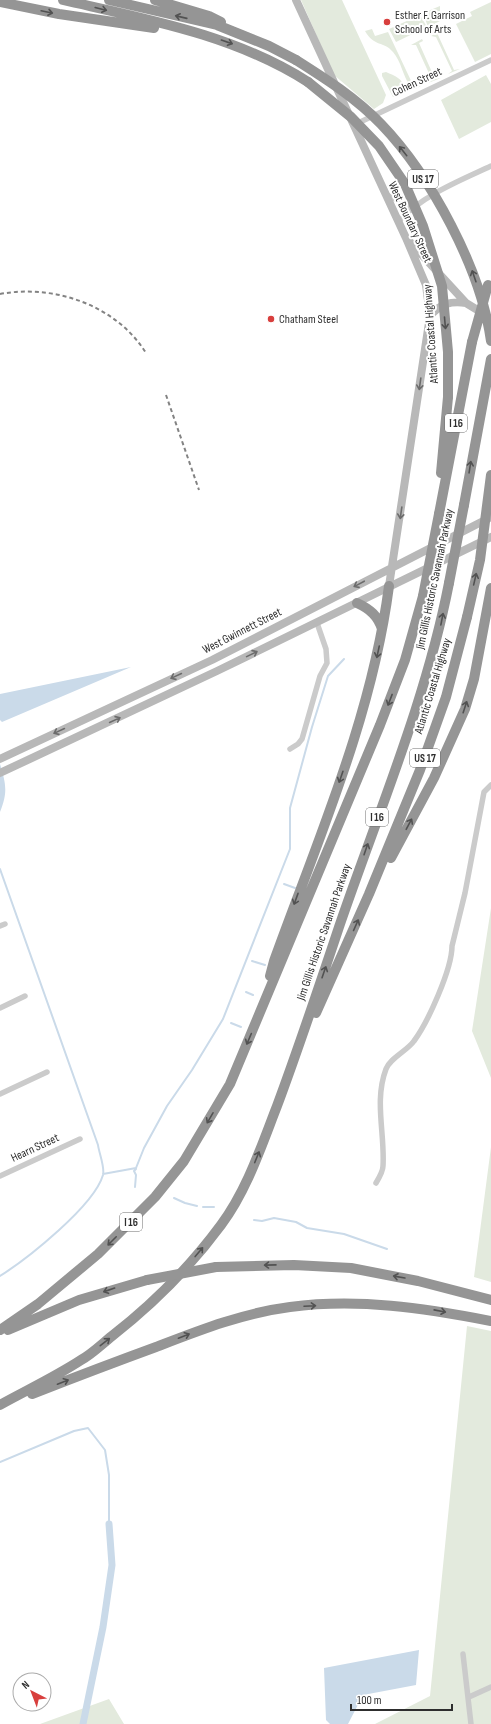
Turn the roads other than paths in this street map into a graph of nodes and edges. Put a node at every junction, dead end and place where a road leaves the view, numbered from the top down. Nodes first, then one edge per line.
1 (63, 0) edge
2 (109, 0) edge
3 (155, 0) edge
4 (296, 0) edge
5 (4, 3) edge
6 (196, 33) junction
7 (245, 36) junction
8 (491, 60) edge
9 (353, 126) junction
10 (491, 166) edge
11 (385, 194) junction
12 (413, 208) junction
13 (399, 221) junction
14 (406, 238) junction
15 (490, 281) edge
16 (466, 303) junction
17 (430, 316) junction
18 (491, 319) edge
19 (491, 341) edge
20 (491, 360) edge
21 (491, 474) edge
22 (440, 510) junction
23 (491, 517) edge
24 (491, 537) edge
25 (394, 566) junction
26 (389, 586) junction
27 (491, 588) edge
28 (357, 603) junction
29 (317, 622) junction
30 (382, 629) junction
31 (290, 749) dead end
32 (0, 758) edge
33 (0, 773) edge
34 (491, 785) edge
35 (369, 894) junction
36 (25, 996) dead end
37 (264, 1004) junction
38 (0, 1008) edge
39 (298, 1049) junction
40 (47, 1072) dead end
41 (0, 1094) edge
42 (80, 1139) dead end
43 (0, 1176) edge
44 (376, 1183) dead end
45 (491, 1300) edge
46 (491, 1321) edge
47 (0, 1332) edge
48 (0, 1405) edge
49 (463, 1654) dead end
50 (491, 1687) edge
51 (469, 1697) junction
52 (471, 1724) edge

1 -> 6 highway, Atlantic Coastal Highway / US 17
7 -> 2 highway, US 17
3 - 7 highway
4 - 9 main road, West Boundary Street
5 -> 6 highway
6 -> 22 highway, Atlantic Coastal Highway / US 17, bridge
19 -> 7 highway, US 17, bridge
8 - 9 street, Cohen Street
9 - 11 main road, West Boundary Street
10 - 12 street
11 - 12 street
11 - 13 main road, West Boundary Street
12 - 13 street
13 - 14 main road, West Boundary Street
14 - 16 main road
14 - 17 main road, West Boundary Street
15 - 22 highway, Jim Gillis Historic Savannah Parkway / I 16, bridge
16 - 17 main road
16 - 18 main road
17 -> 25 main road, West Boundary Street
39 -> 20 highway, Jim Gillis Historic Savannah Parkway / I 16, bridge
35 -> 21 highway, Atlantic Coastal Highway / US 17, bridge
22 -> 37 highway, Jim Gillis Historic Savannah Parkway / I 16, bridge
23 - 25 main road, West Gwinnett Street
24 - 26 main road, West Gwinnett Street
25 - 26 main road, West Boundary Street
25 -> 32 main road, West Gwinnett Street
26 - 28 main road, West Gwinnett Street
26 - 30 highway
35 -> 27 highway
28 - 29 main road, West Gwinnett Street
28 - 30 highway
29 - 31 street
33 -> 29 main road, West Gwinnett Street
30 -> 37 highway
34 - 44 street
39 -> 35 highway, Atlantic Coastal Highway / US 17
36 - 38 street
37 -> 47 highway, Jim Gillis Historic Savannah Parkway / I 16
48 -> 39 highway, Jim Gillis Historic Savannah Parkway / I 16
40 - 41 street
42 - 43 street, Hearn Street
45 -> 47 highway, bridge
48 -> 46 highway
49 - 51 street
50 - 51 street
51 - 52 street

